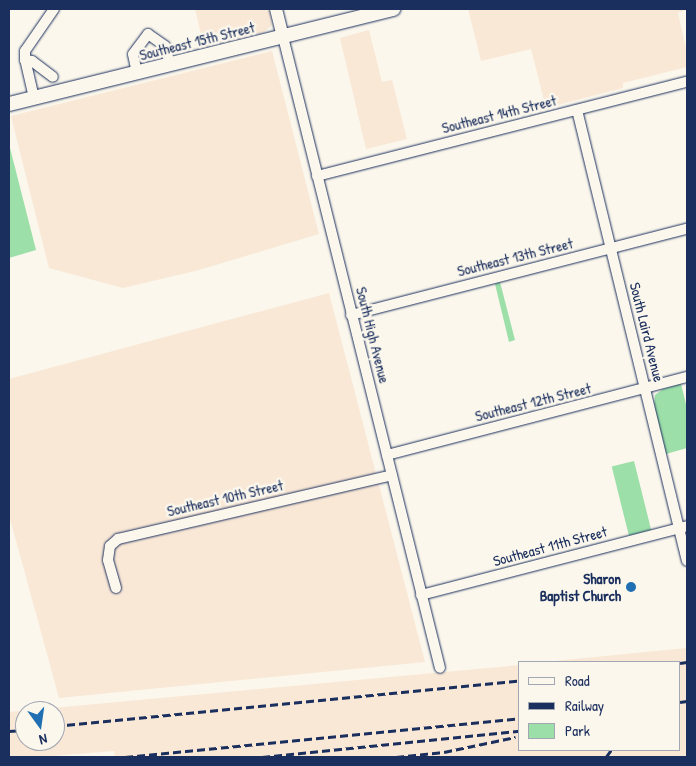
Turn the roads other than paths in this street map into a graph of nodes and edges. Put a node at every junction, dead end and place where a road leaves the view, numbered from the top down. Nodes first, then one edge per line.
1 (54, 9) edge
2 (276, 9) edge
3 (393, 9) edge
4 (283, 37) junction
5 (25, 60) junction
6 (170, 65) junction
7 (137, 73) junction
8 (52, 77) dead end
9 (687, 82) edge
10 (34, 98) junction
11 (9, 104) edge
12 (577, 110) junction
13 (317, 176) junction
14 (687, 229) edge
15 (611, 248) junction
16 (351, 315) junction
17 (687, 378) edge
18 (645, 388) junction
19 (387, 455) junction
20 (392, 475) junction
21 (683, 527) edge
22 (687, 561) edge
23 (116, 588) dead end
24 (421, 595) junction
25 (440, 668) dead end

1 - 5 street
2 - 4 street, South High Avenue
3 - 4 main road, Southeast 15th Street
4 - 6 main road, Southeast 15th Street
4 - 13 street, South High Avenue
5 - 8 street
5 - 10 street
6 - 7 main road, Southeast 15th Street
6 - 7 street
7 - 10 main road, Southeast 15th Street
9 - 12 street, Southeast 14th Street
10 - 11 main road, Southeast 15th Street
12 - 13 street, Southeast 14th Street
12 - 15 street, South Laird Avenue
13 - 16 street, South High Avenue
14 - 15 street, Southeast 13th Street
15 - 16 street, Southeast 13th Street
15 - 18 street, South Laird Avenue
16 - 19 street, South High Avenue
17 - 18 street, Southeast 12th Street
18 - 19 street, Southeast 12th Street
18 - 21 street, South Laird Avenue
19 - 20 street, South High Avenue
20 - 23 street, Southeast 10th Street
20 - 24 street, South High Avenue
21 - 22 street, South Laird Avenue
21 - 24 street, Southeast 11th Street
24 - 25 street, South High Avenue

